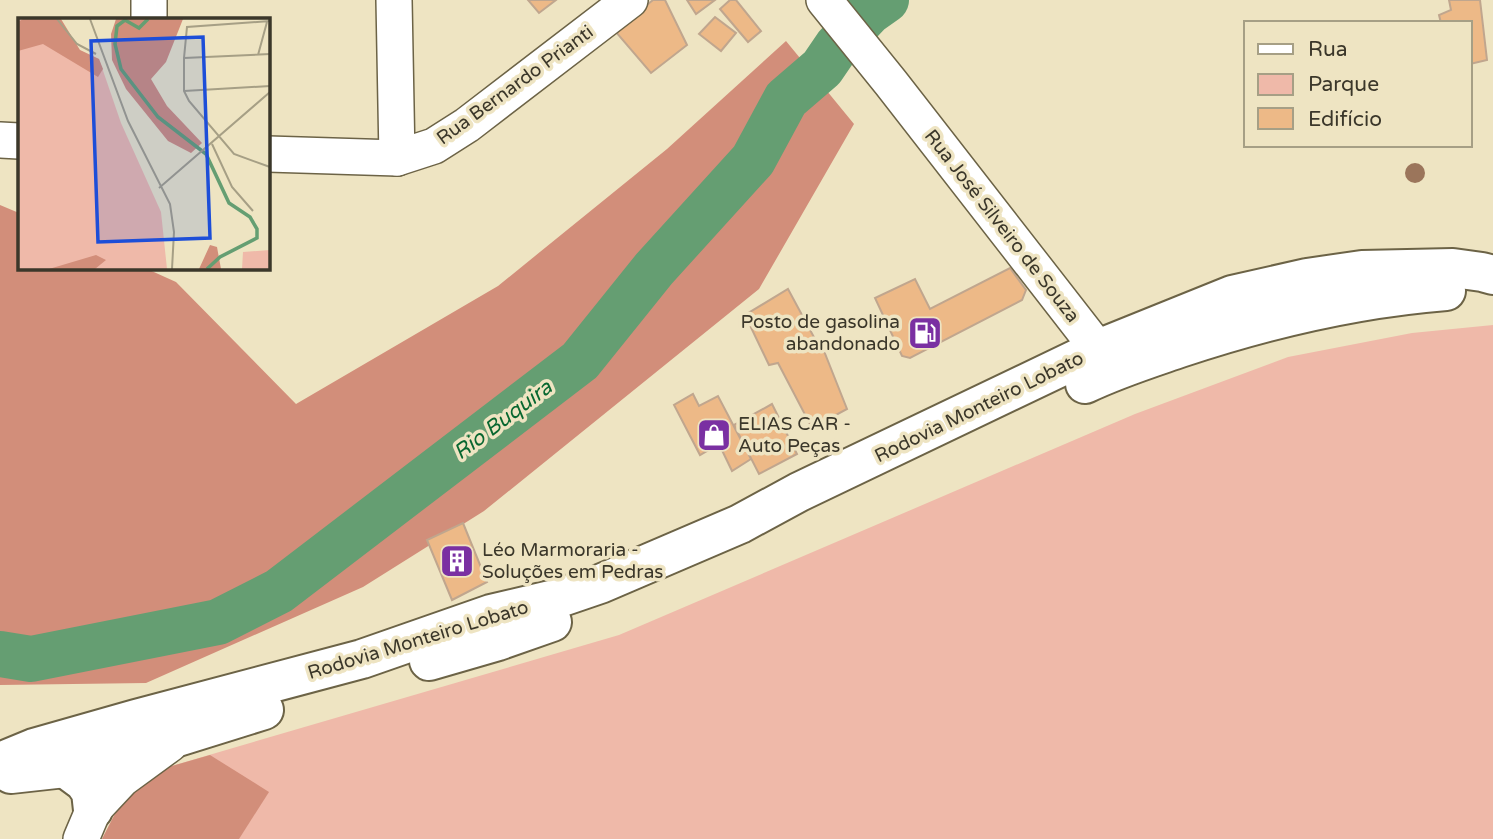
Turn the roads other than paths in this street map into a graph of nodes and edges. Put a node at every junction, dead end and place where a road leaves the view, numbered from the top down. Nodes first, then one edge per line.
1 (149, 0) edge
2 (394, 0) edge
3 (630, 0) edge
4 (824, 0) edge
5 (149, 18) edge
6 (0, 140) edge
7 (18, 141) edge
8 (270, 155) edge
9 (397, 158) junction
10 (1493, 275) edge
11 (1493, 286) edge
12 (1104, 360) junction
13 (177, 722) junction
14 (120, 755) junction
15 (0, 762) edge
16 (65, 768) junction
17 (0, 772) edge
18 (87, 824) edge

1 - 5 street
2 - 9 street
3 - 9 street, Rua Bernardo Prianti
4 - 12 street, Rua José Silveiro de Souza
6 - 7 street
8 - 9 street, Rua Bernardo Prianti
10 - 12 main road, Rodovia Monteiro Lobato
11 - 12 main road, Rodovia Monteiro Lobato
12 - 13 main road, Rodovia Monteiro Lobato
12 - 13 main road, Rodovia Monteiro Lobato
13 - 14 main road
13 - 15 main road, Rodovia Monteiro Lobato
13 - 18 street
14 - 16 main road
14 - 18 street
16 - 17 main road
16 - 18 main road

